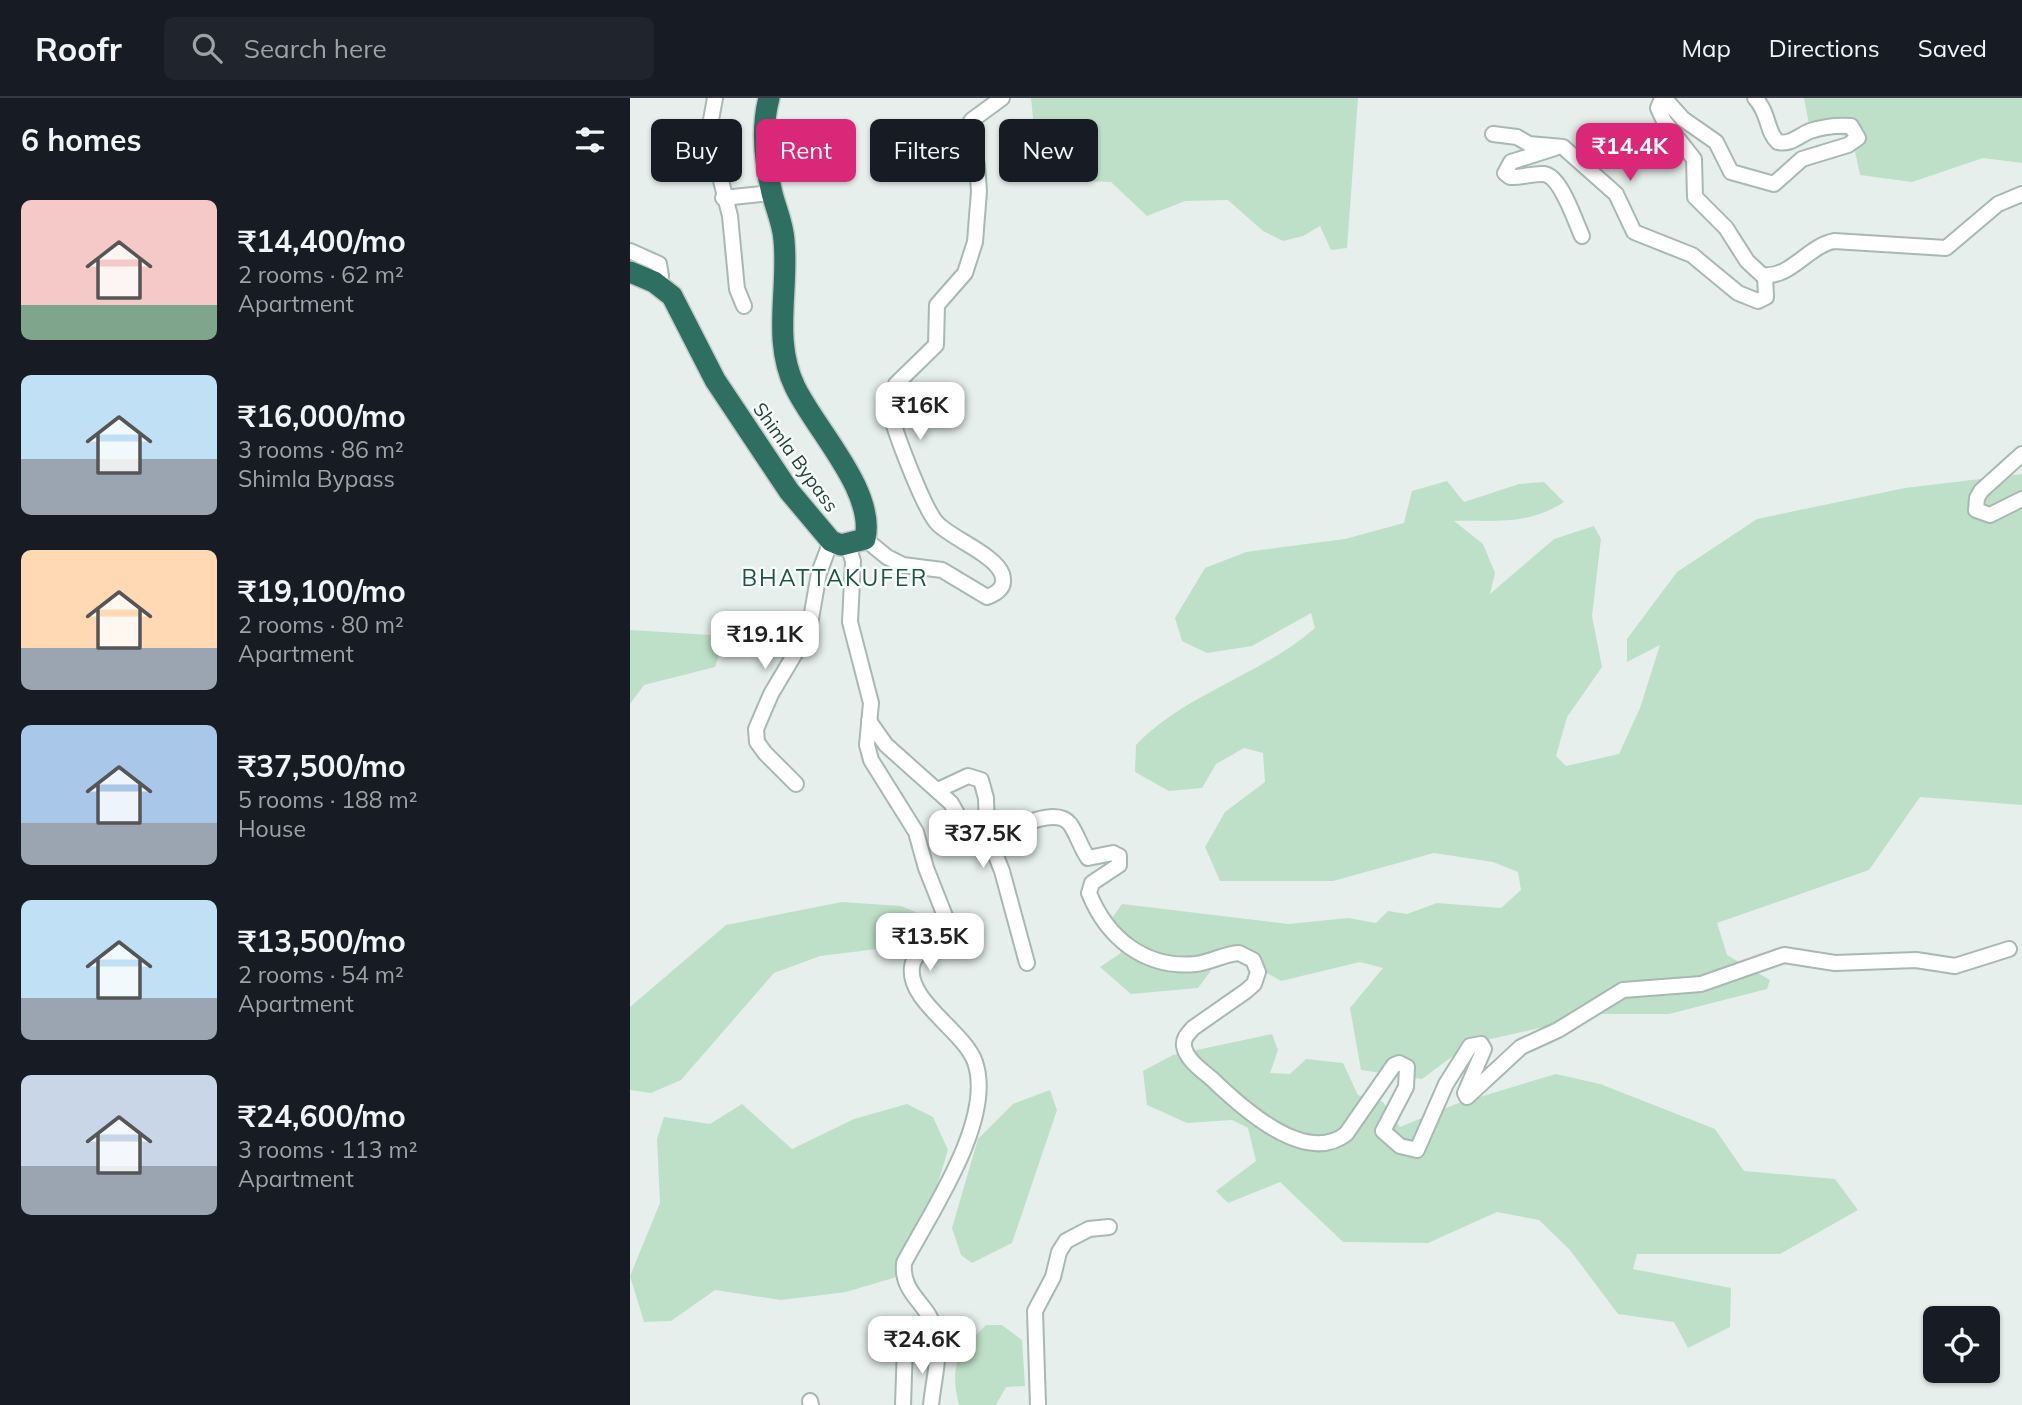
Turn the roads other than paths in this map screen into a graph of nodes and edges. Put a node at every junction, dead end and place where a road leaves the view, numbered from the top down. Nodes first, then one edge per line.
1 (715, 98) edge
2 (769, 98) edge
3 (1002, 98) edge
4 (1755, 98) edge
5 (1659, 100) edge
6 (1493, 134) dead end
7 (1560, 146) junction
8 (772, 193) junction
9 (2022, 194) edge
10 (723, 198) junction
11 (1582, 236) dead end
12 (630, 251) edge
13 (630, 272) edge
14 (1765, 276) junction
15 (654, 282) junction
16 (744, 306) dead end
17 (2022, 454) edge
18 (2022, 499) edge
19 (866, 539) junction
20 (836, 543) junction
21 (869, 721) junction
22 (796, 784) dead end
23 (938, 790) junction
24 (988, 837) junction
25 (2009, 948) dead end
26 (1027, 963) dead end
27 (1109, 1227) dead end
28 (905, 1346) dead end
29 (903, 1405) edge
30 (931, 1405) edge
31 (1038, 1405) edge

1 - 10 street
2 - 8 highway, Shimla Bypass
3 - 19 street
4 - 5 street
5 - 14 street
6 - 7 street
7 - 11 street
7 - 14 street
8 - 10 street
8 - 19 highway, Shimla Bypass
9 - 14 street
10 - 16 street
12 - 15 street
13 - 15 highway, Shimla Bypass
15 - 20 highway, Shimla Bypass
17 - 18 street
19 - 20 highway
20 - 21 street
20 - 22 street
21 - 23 street
21 - 30 street
23 - 24 street
23 - 24 street
24 - 25 street
24 - 26 street
27 - 31 street
28 - 29 street

